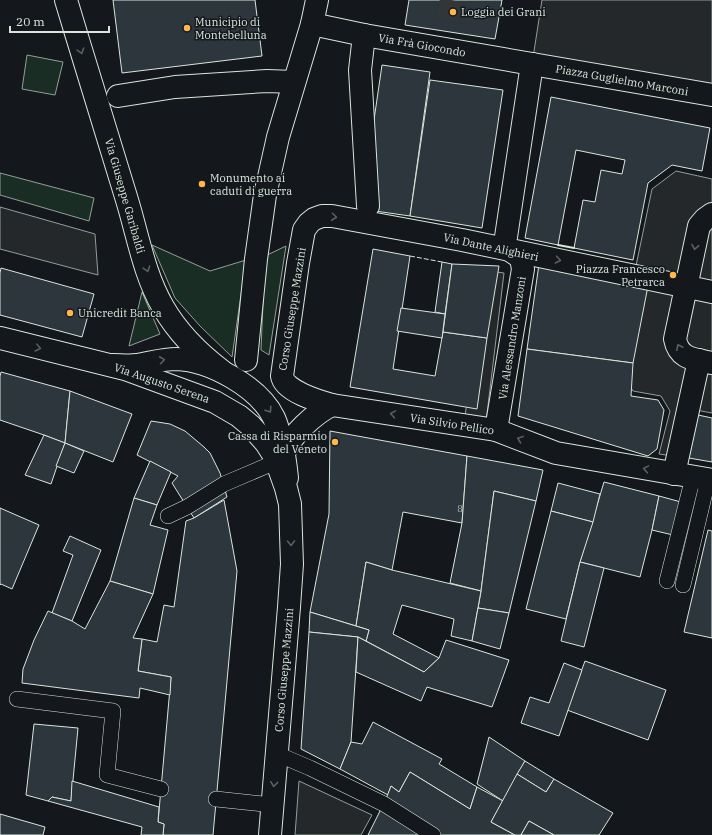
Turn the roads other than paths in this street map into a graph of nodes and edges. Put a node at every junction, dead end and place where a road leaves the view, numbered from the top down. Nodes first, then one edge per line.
1 (66, 0) edge
2 (317, 0) edge
3 (312, 24) junction
4 (364, 35) junction
5 (532, 64) junction
6 (294, 82) junction
7 (118, 96) dead end
8 (712, 96) edge
9 (368, 206) dead end
10 (712, 214) edge
11 (304, 233) joint
12 (509, 244) junction
13 (686, 287) junction
14 (712, 292) edge
15 (0, 338) edge
16 (246, 360) dead end
17 (706, 362) edge
18 (110, 365) junction
19 (282, 376) junction
20 (231, 377) junction
21 (215, 402) joint
22 (332, 405) junction
23 (496, 430) junction
24 (282, 457) junction
25 (697, 478) edge
26 (290, 504) joint
27 (168, 516) dead end
28 (667, 581) dead end
29 (683, 586) dead end
30 (17, 698) dead end
31 (277, 754) junction
32 (161, 790) dead end
33 (216, 799) dead end
34 (272, 805) junction
35 (270, 835) edge
36 (433, 835) edge

1 -> 20 street, Via Giuseppe Garibaldi
2 - 3 street
3 - 4 street, Via Frà Giocondo
3 - 6 street
4 - 5 street, Via Frà Giocondo
4 - 9 street
5 - 8 street, Piazza Guglielmo Marconi
5 - 12 street
6 - 7 street
6 - 16 street
10 -> 13 street
11 -> 12 street, Via Dante Alighieri
11 - 19 street, Corso Giuseppe Mazzini
12 -> 13 street, Via Dante Alighieri
12 - 23 street, Via Alessandro Manzoni
13 - 14 street
17 -> 13 street
15 -> 18 street, Via Augusto Serena
17 - 25 street
18 -> 20 street, Via Augusto Serena
18 - 21 street, Via Augusto Serena
19 - 20 street, Via Giuseppe Garibaldi
19 - 22 street, Corso Giuseppe Mazzini
20 -> 24 street, Via Giuseppe Garibaldi
21 - 24 street, Via Giuseppe Garibaldi
23 -> 22 street, Via Silvio Pellico
22 - 24 street
25 -> 23 street, Via Silvio Pellico
24 - 26 street, Via Giuseppe Garibaldi
24 - 27 lane
25 - 28 lane
25 - 29 lane
26 -> 31 street, Corso Giuseppe Mazzini
30 - 32 lane
31 -> 34 street, Corso Giuseppe Mazzini
31 - 36 lane
33 - 34 lane
34 - 35 street, Corso Giuseppe Mazzini

